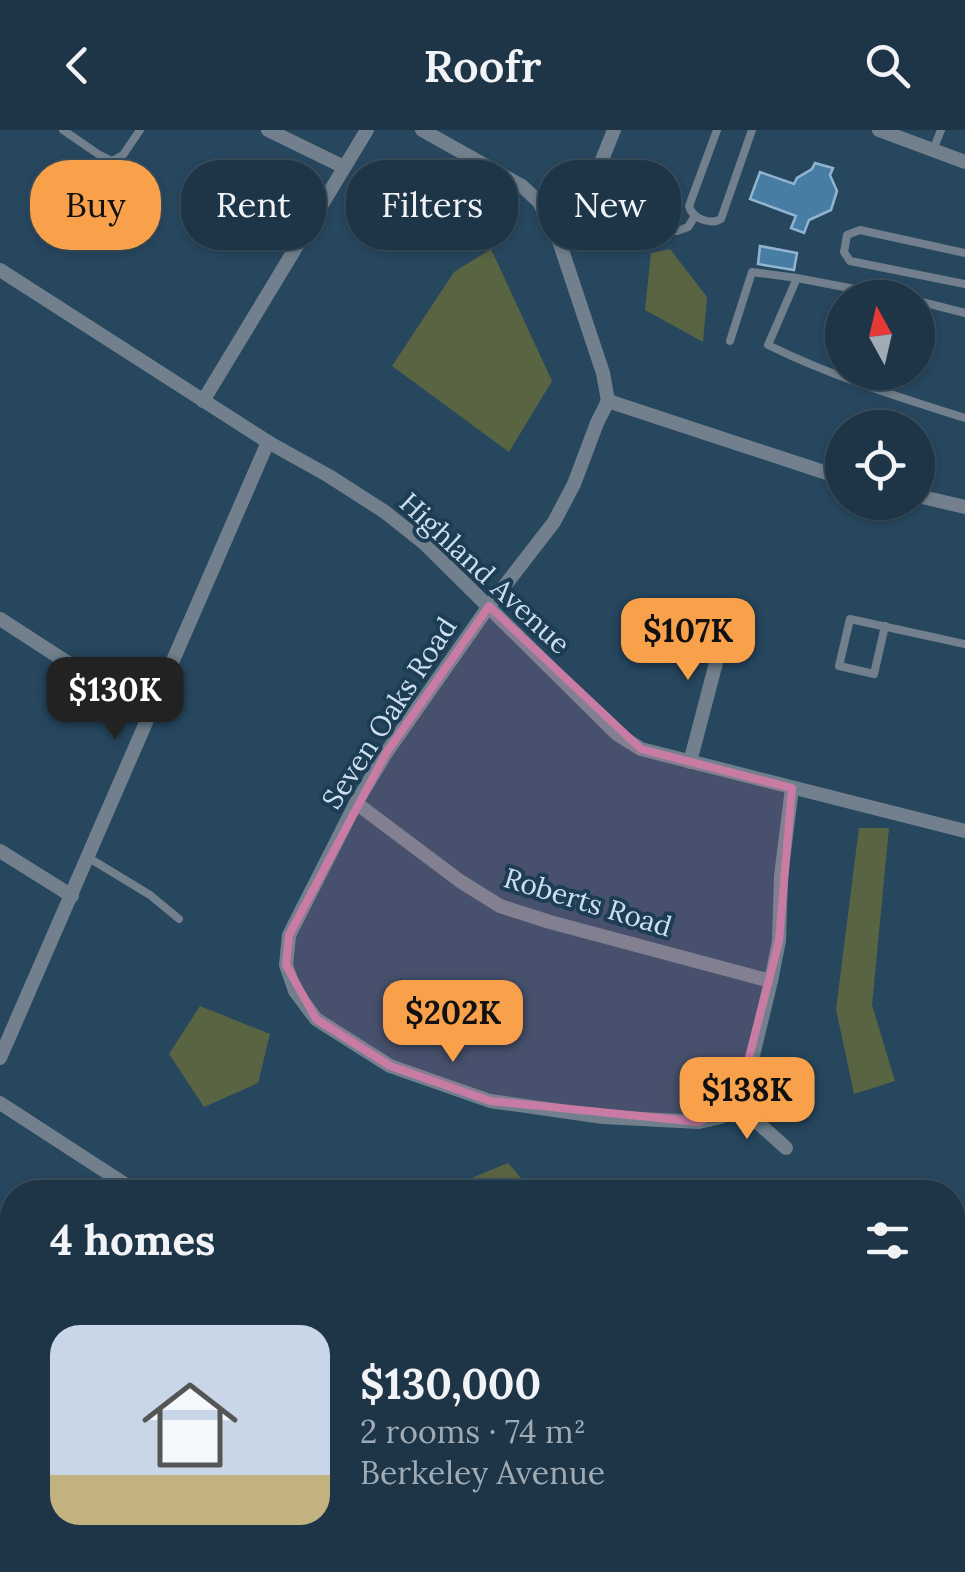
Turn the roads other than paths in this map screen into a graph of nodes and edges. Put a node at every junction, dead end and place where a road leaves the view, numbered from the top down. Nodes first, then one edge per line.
1 (63, 130) edge
2 (140, 130) edge
3 (268, 130) edge
4 (367, 130) edge
5 (422, 130) edge
6 (614, 130) edge
7 (718, 130) edge
8 (752, 130) edge
9 (879, 130) edge
10 (940, 130) edge
11 (902, 134) edge
12 (933, 150) junction
13 (602, 160) edge
14 (965, 162) edge
15 (344, 167) junction
16 (695, 216) junction
17 (681, 230) edge
18 (965, 254) edge
19 (0, 270) edge
20 (796, 278) junction
21 (825, 283) edge
22 (965, 284) edge
23 (935, 305) edge
24 (965, 313) edge
25 (730, 341) dead end
26 (203, 400) junction
27 (608, 401) junction
28 (965, 418) edge
29 (268, 442) junction
30 (825, 472) edge
31 (935, 500) edge
32 (965, 507) edge
33 (488, 606) junction
34 (0, 619) edge
35 (731, 619) dead end
36 (885, 626) junction
37 (965, 644) edge
38 (150, 716) junction
39 (690, 762) junction
40 (792, 788) junction
41 (356, 804) junction
42 (965, 830) edge
43 (0, 851) edge
44 (89, 858) junction
45 (72, 896) junction
46 (180, 919) dead end
47 (771, 981) junction
48 (0, 1058) edge
49 (0, 1103) edge
50 (737, 1104) junction
51 (786, 1148) dead end
52 (119, 1180) edge

1 - 2 lane
3 - 15 street
4 - 15 street
5 - 27 street
6 - 13 street
7 - 16 lane
8 - 16 lane
9 - 11 street
10 - 12 lane
11 - 12 street
12 - 14 street
15 - 26 street
16 - 17 lane
18 - 22 lane
19 - 26 street, Highland Avenue
20 - 21 lane
20 - 25 lane
20 - 28 lane
23 - 24 lane
26 - 29 street, Highland Avenue
27 - 30 street
27 - 33 street, Seven Oaks Road
29 - 33 street, Highland Avenue
29 - 38 street
31 - 32 street
33 - 39 street, Highland Avenue
33 - 41 street, Seven Oaks Road
34 - 38 street
35 - 39 street
36 - 36 lane
36 - 37 lane
38 - 44 street
39 - 40 street, Highland Avenue
40 - 42 street, Highland Avenue
40 - 47 street
41 - 47 street, Roberts Road
41 - 50 street, Seven Oaks Road
43 - 45 street
44 - 45 street
44 - 46 lane
45 - 48 street
47 - 50 street
49 - 52 street
50 - 51 street

